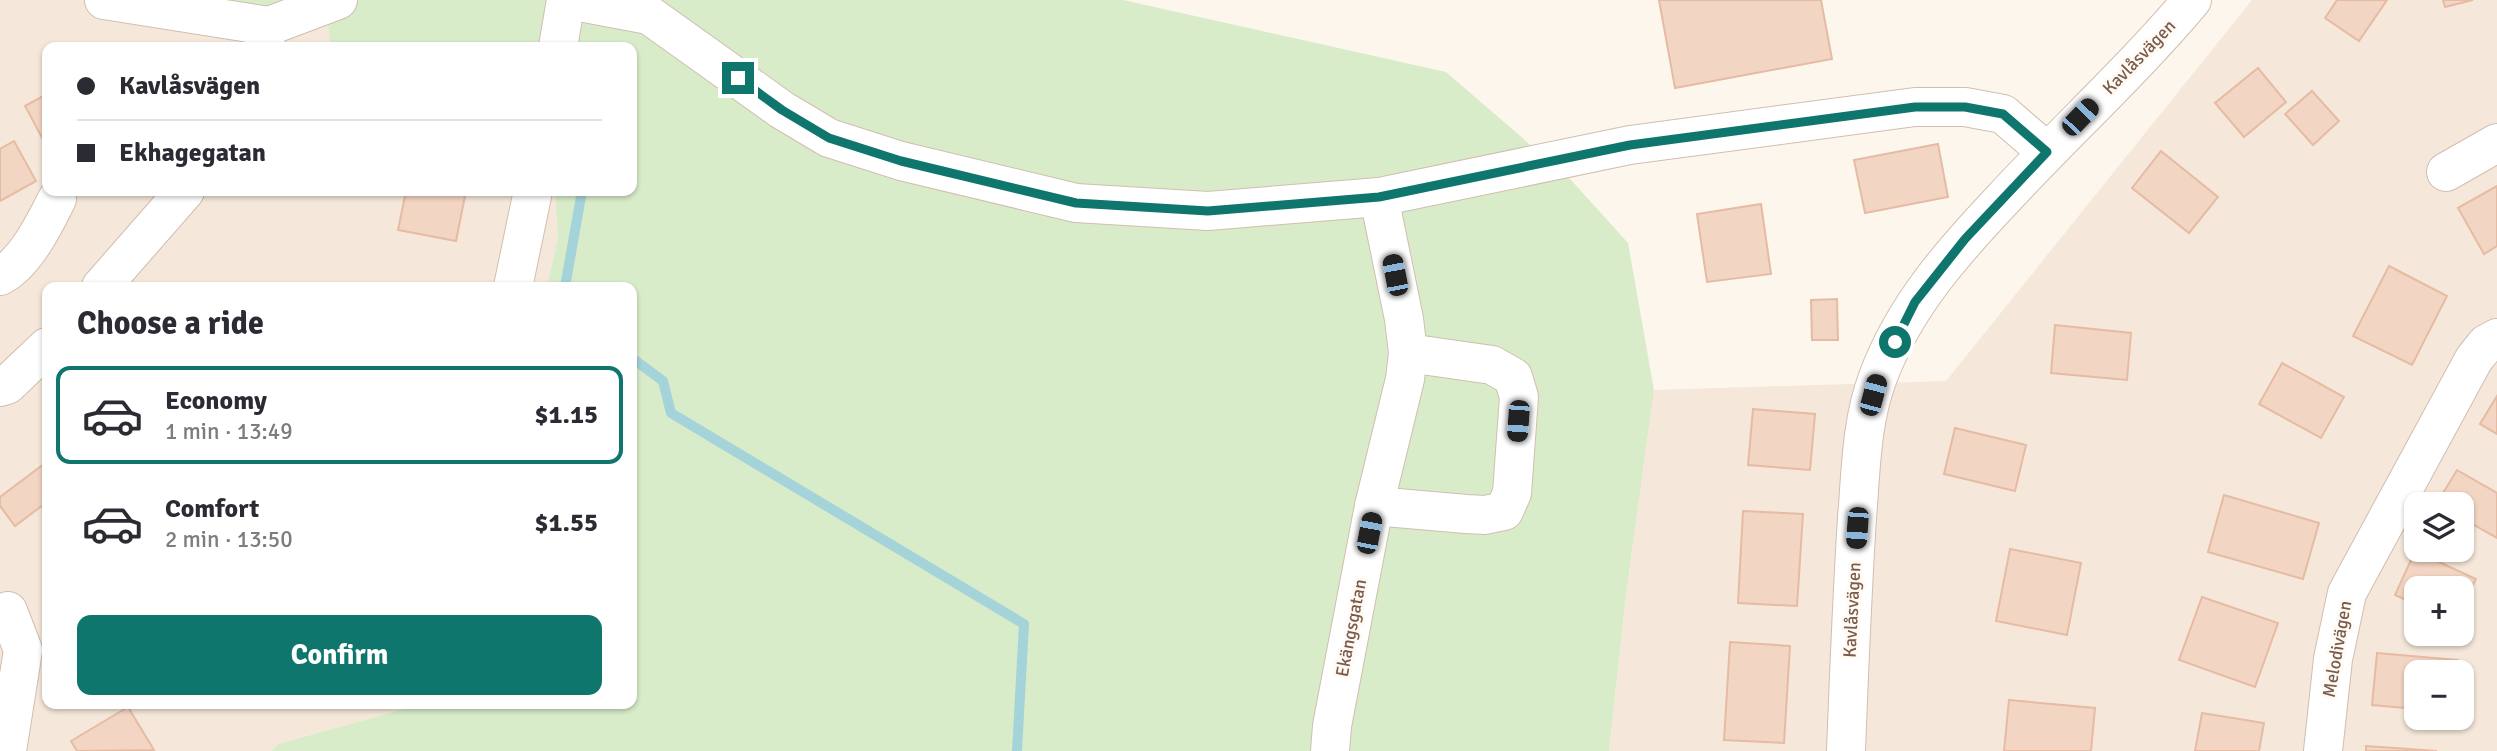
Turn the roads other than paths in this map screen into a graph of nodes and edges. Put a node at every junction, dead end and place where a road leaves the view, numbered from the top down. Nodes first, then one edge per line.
1 (104, 0) edge
2 (338, 0) edge
3 (568, 0) edge
4 (2192, 0) edge
5 (659, 7) edge
6 (266, 36) edge
7 (559, 42) edge
8 (2497, 143) edge
9 (2047, 152) junction
10 (2446, 172) dead end
11 (181, 196) edge
12 (532, 196) edge
13 (1379, 197) junction
14 (57, 199) dead end
15 (0, 276) edge
16 (105, 282) edge
17 (514, 282) edge
18 (2497, 338) edge
19 (42, 352) edge
20 (1408, 353) junction
21 (0, 387) edge
22 (1374, 506) junction
23 (8, 611) dead end
24 (7, 751) edge
25 (1330, 751) edge
26 (1846, 751) edge
27 (2323, 751) edge

1 - 6 street
2 - 6 street
3 - 5 street
3 - 7 street
4 - 9 street, Kavlåsvägen
5 - 13 street
8 - 10 street
9 - 13 street
9 - 26 street, Kavlåsvägen
11 - 16 street
12 - 17 street
13 - 20 street, Ekängsgatan
14 - 15 street
18 - 27 street, Melodivägen
19 - 21 street
20 - 22 street, Ekängsgatan
20 - 22 street
22 - 25 street, Ekängsgatan
23 - 24 street

